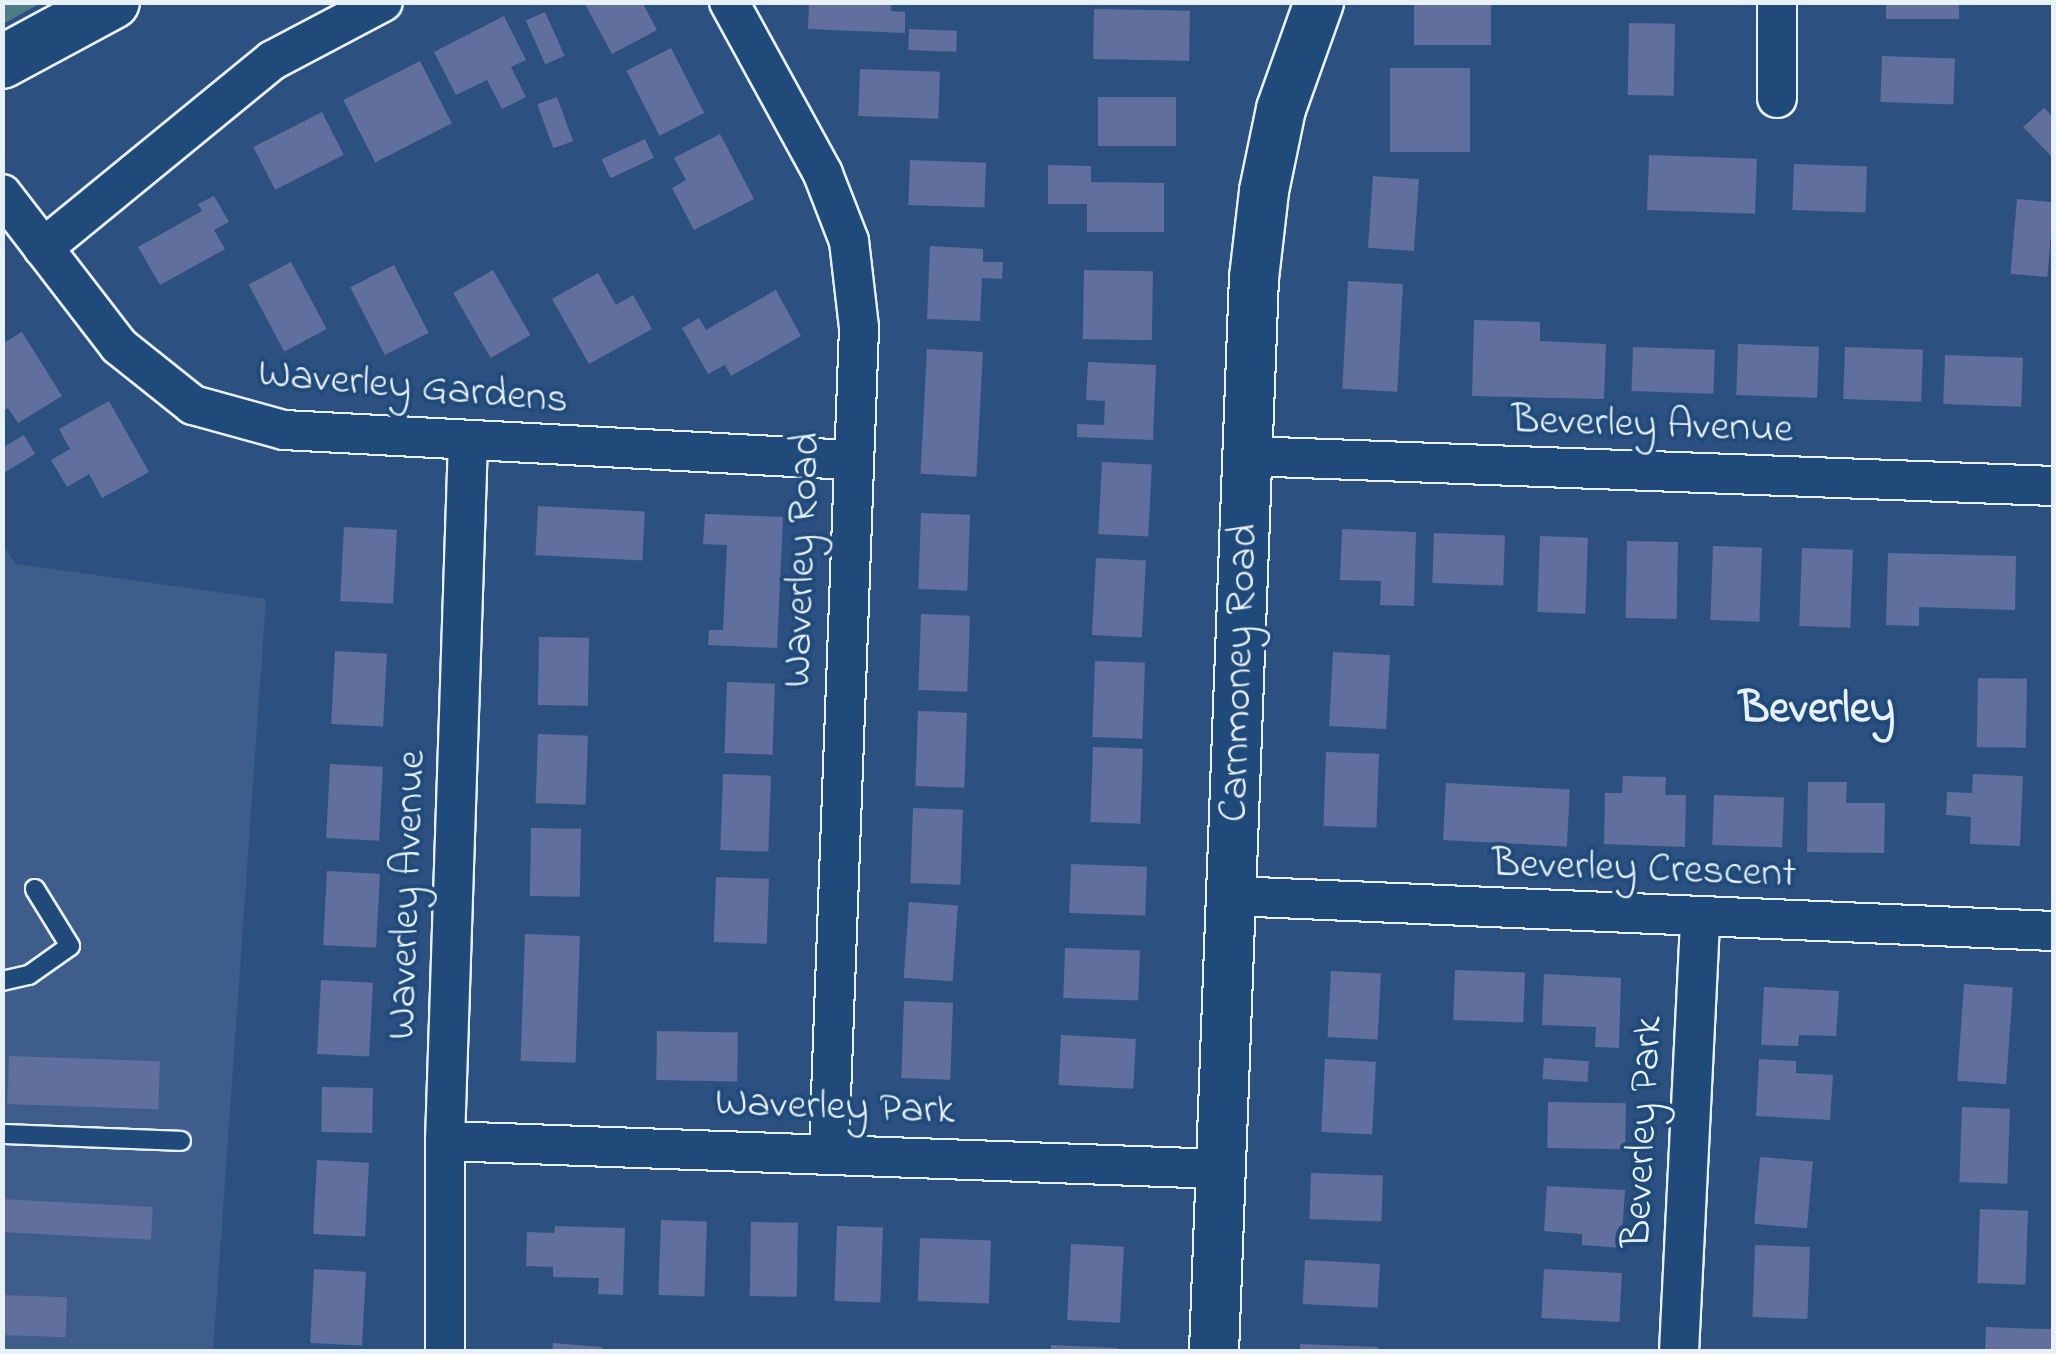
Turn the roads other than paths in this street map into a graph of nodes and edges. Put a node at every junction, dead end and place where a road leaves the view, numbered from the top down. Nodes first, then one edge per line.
1 (113, 2) edge
2 (383, 2) edge
3 (729, 2) edge
4 (1319, 2) edge
5 (1777, 2) edge
6 (2, 62) edge
7 (1777, 98) dead end
8 (2, 194) edge
9 (43, 248) junction
10 (468, 442) junction
11 (1247, 456) junction
12 (852, 460) junction
13 (2054, 486) edge
14 (35, 889) dead end
15 (1232, 896) junction
16 (1700, 918) junction
17 (2054, 931) edge
18 (2, 982) edge
19 (2, 1134) edge
20 (181, 1140) dead end
21 (446, 1140) junction
22 (830, 1152) junction
23 (1220, 1169) junction
24 (445, 1352) edge
25 (1214, 1352) edge
26 (1679, 1352) edge

1 - 6 main road
2 - 9 street
3 - 12 street, Waverley Road
4 - 11 street, Carnmoney Road
5 - 7 street
8 - 9 street, Waverley Gardens
9 - 10 street, Waverley Gardens
10 - 12 street, Waverley Gardens
10 - 21 street, Waverley Avenue
11 - 13 street, Beverley Avenue
11 - 15 street, Carnmoney Road
12 - 22 street, Waverley Road
14 - 18 lane
15 - 16 street, Beverley Crescent
15 - 23 street, Carnmoney Road
16 - 17 street, Beverley Crescent
16 - 26 street, Beverley Park
19 - 20 lane
21 - 22 street, Waverley Park
21 - 24 street, Waverley Avenue
22 - 23 street, Waverley Park
23 - 25 street, Carnmoney Road

